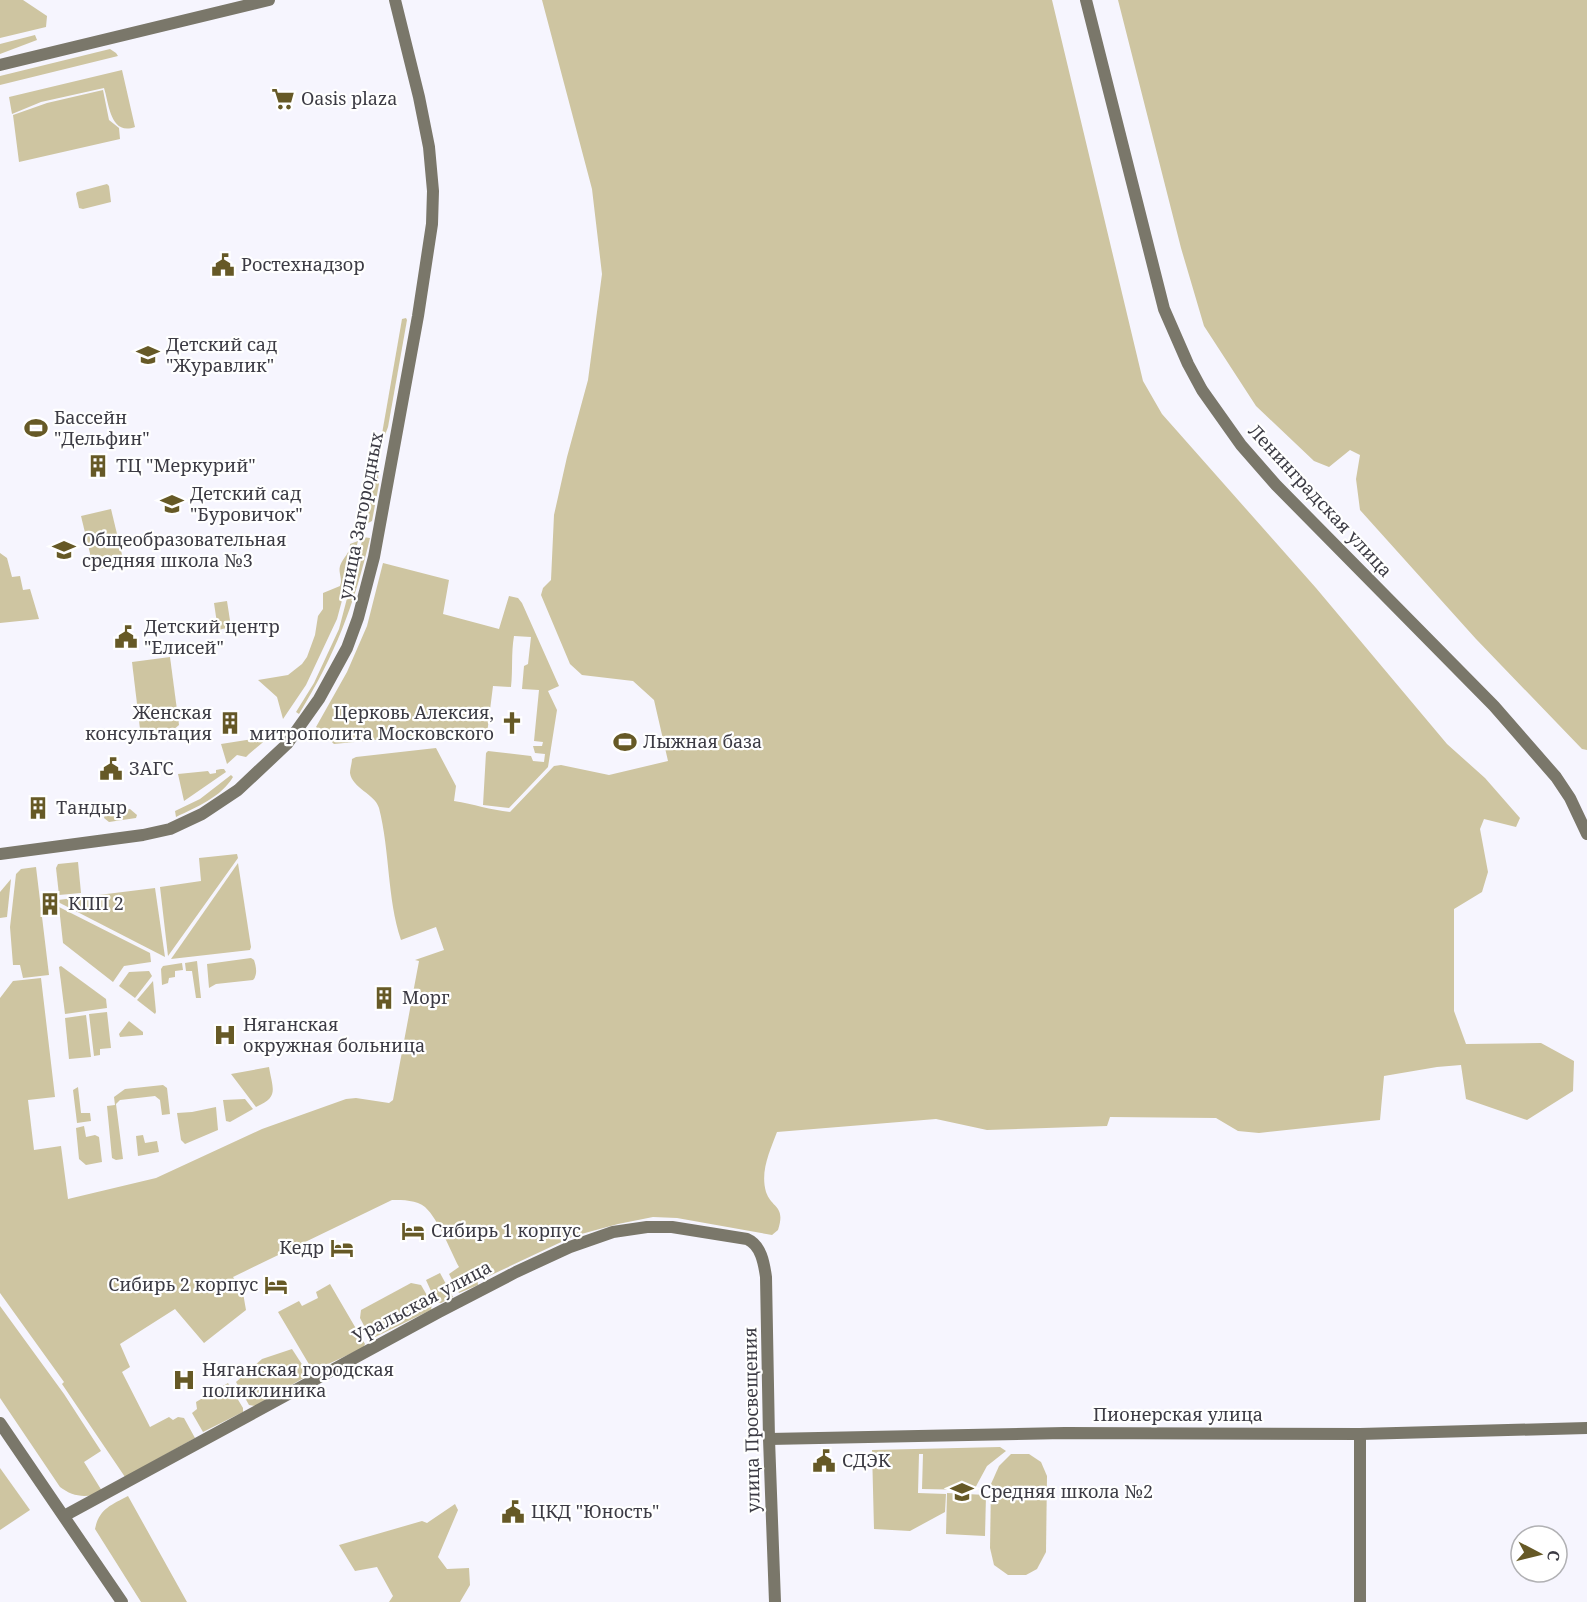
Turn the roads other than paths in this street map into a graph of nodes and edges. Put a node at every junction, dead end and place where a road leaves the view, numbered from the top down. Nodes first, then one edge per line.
1 (269, 0) edge
2 (395, 0) edge
3 (1086, 0) edge
4 (0, 65) edge
5 (1587, 834) edge
6 (0, 854) edge
7 (752, 1241) joint
8 (0, 1423) edge
9 (1587, 1428) edge
10 (1360, 1434) junction
11 (769, 1439) junction
12 (64, 1516) junction
13 (122, 1602) edge
14 (776, 1602) edge
15 (1360, 1602) edge

1 - 4 main road
2 - 6 main road, улица Загородных
3 - 5 main road, Ленинградская улица
7 - 11 main road, улица Просвещения
7 - 12 main road, Уральская улица
8 - 12 main road
9 - 10 main road, Пионерская улица
10 - 11 main road, Пионерская улица
10 - 15 main road
11 - 14 main road, улица Просвещения
12 - 13 main road

